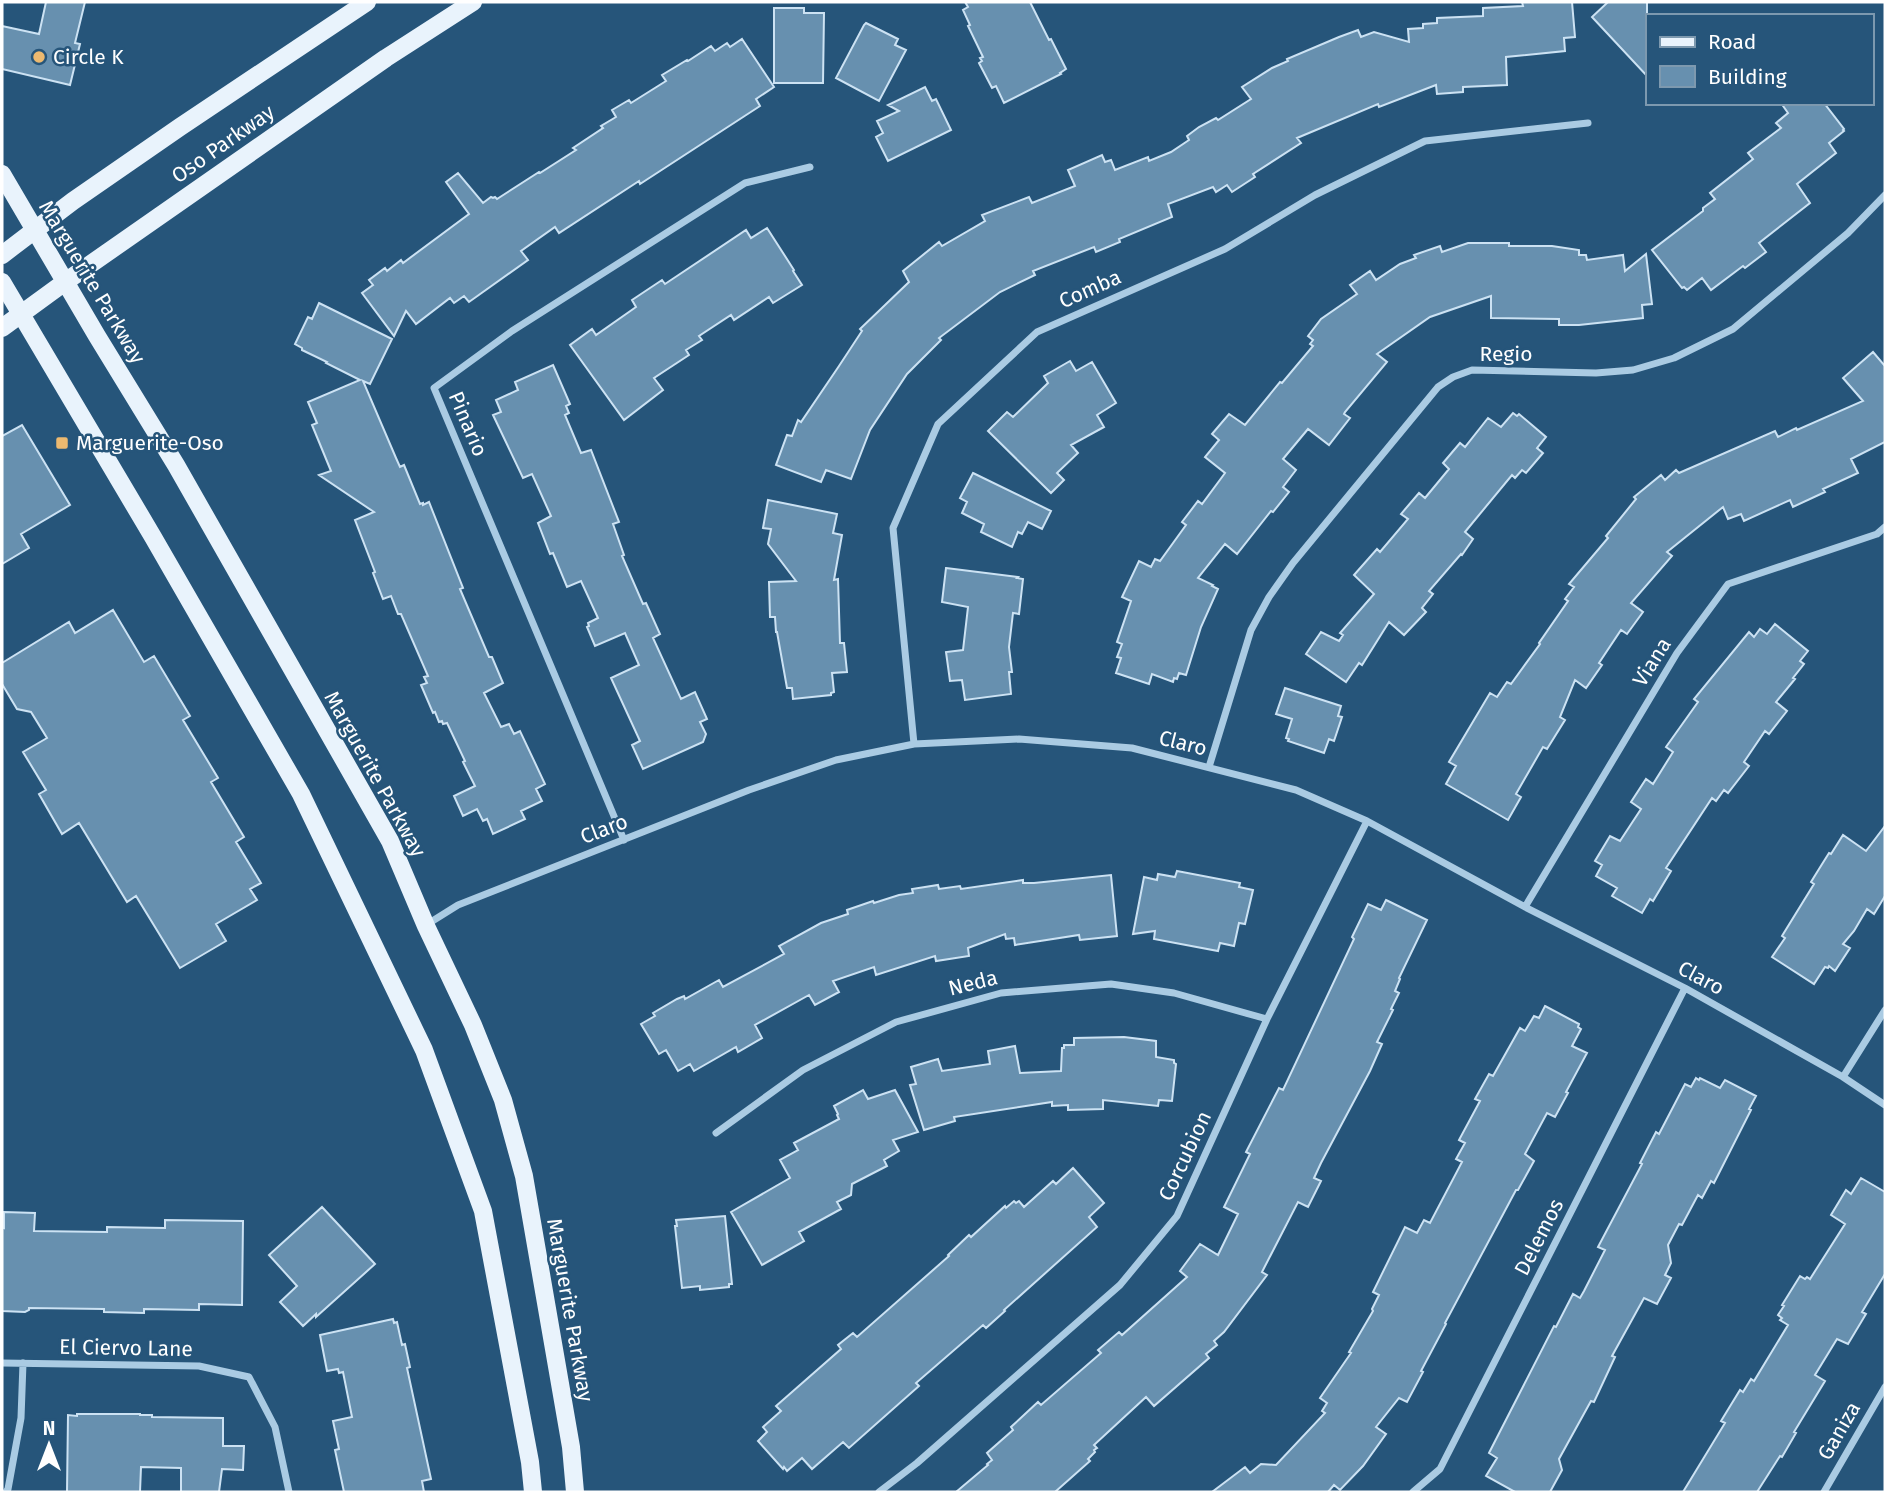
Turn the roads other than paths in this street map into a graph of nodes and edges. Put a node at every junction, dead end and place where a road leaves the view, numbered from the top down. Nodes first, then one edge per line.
1 (367, 2) edge
2 (473, 2) edge
3 (1588, 123) dead end
4 (810, 167) dead end
5 (2, 174) edge
6 (1885, 195) edge
7 (35, 231) junction
8 (2, 254) edge
9 (2, 282) edge
10 (65, 282) junction
11 (21, 314) junction
12 (2, 328) edge
13 (1885, 527) edge
14 (914, 744) junction
15 (1209, 767) junction
16 (1367, 821) junction
17 (624, 840) junction
18 (1525, 907) junction
19 (426, 926) junction
20 (1685, 988) junction
21 (1885, 1010) edge
22 (1267, 1019) junction
23 (1843, 1077) junction
24 (1885, 1105) edge
25 (716, 1133) dead end
26 (2, 1363) edge
27 (23, 1363) junction
28 (1885, 1387) edge
29 (6, 1492) edge
30 (289, 1492) edge
31 (533, 1492) edge
32 (575, 1492) edge
33 (879, 1492) edge
34 (1413, 1492) edge
35 (1824, 1492) edge

1 - 7 main road, Oso Parkway
2 - 10 main road, Oso Parkway
3 - 14 street, Comba
4 - 17 street, Pinario
5 - 7 main road, Marguerite Parkway
6 - 15 street, Regio
7 - 8 main road, Oso Parkway
7 - 10 main road, Marguerite Parkway
9 - 11 main road
10 - 11 main road, Oso Parkway
10 - 19 main road, Marguerite Parkway
11 - 12 main road, Oso Parkway
11 - 31 main road
13 - 18 street, Viana
14 - 15 street, Claro
14 - 17 street, Claro
15 - 16 street, Claro
16 - 18 street, Claro
16 - 22 street, Corcubion
17 - 19 street, Claro
18 - 20 street, Claro
19 - 32 main road, Marguerite Parkway
20 - 23 street, Claro
20 - 34 street, Delemos
21 - 23 street
22 - 25 street, Neda
22 - 33 street, Corcubion
23 - 24 street, Claro
26 - 27 street, El Ciervo Lane
27 - 29 street
27 - 30 street, El Ciervo Lane
28 - 35 street, Ganiza

